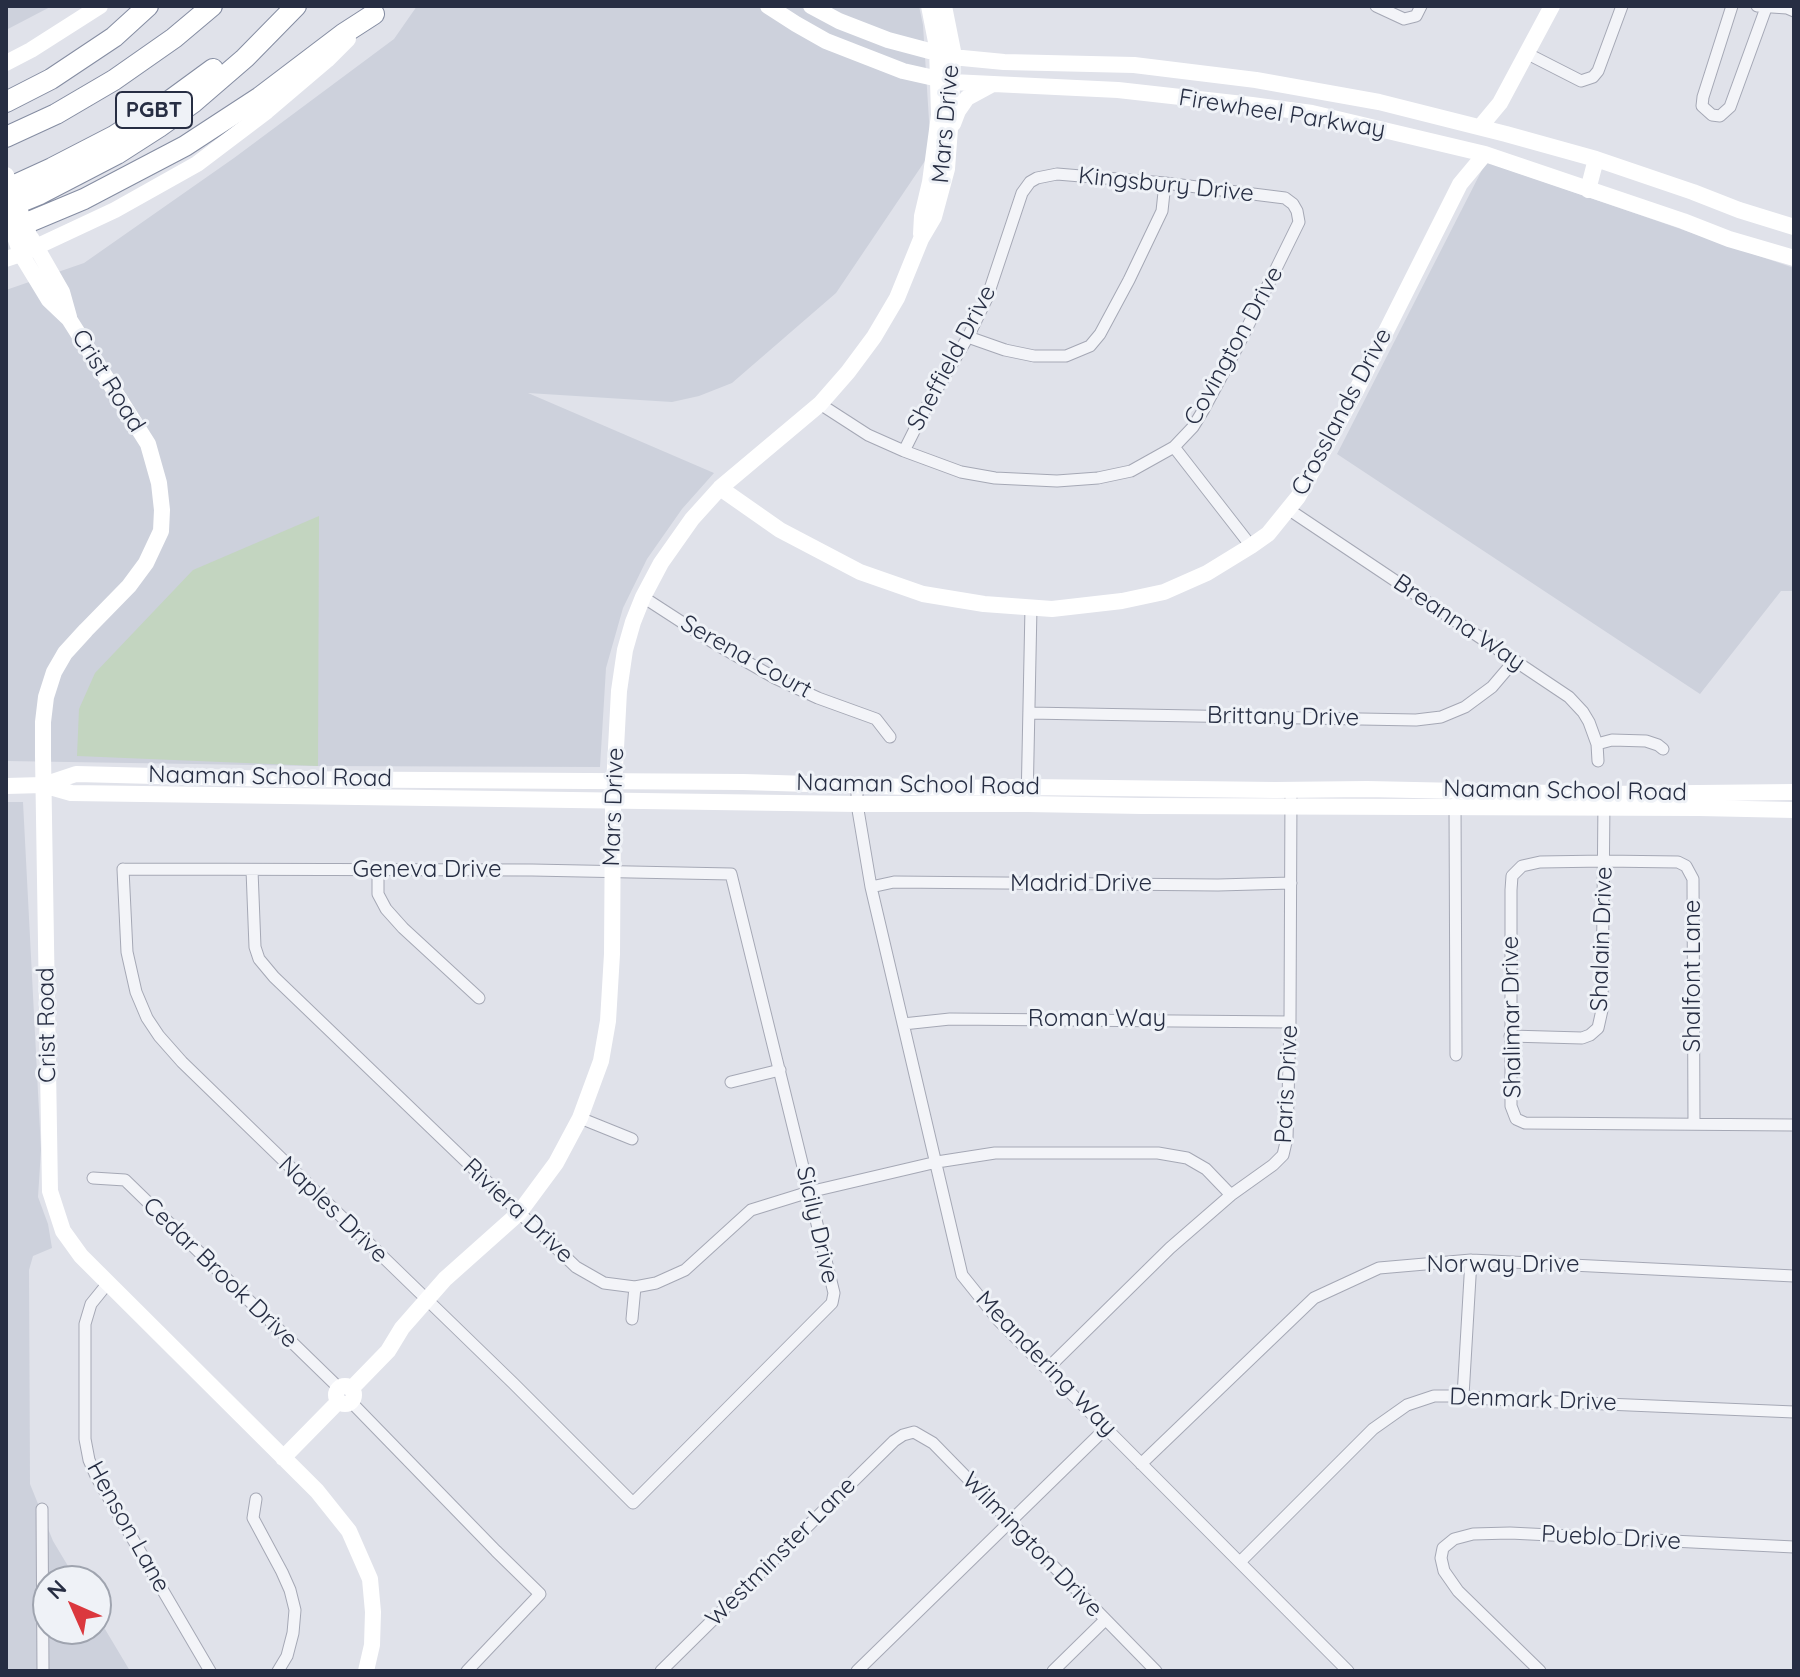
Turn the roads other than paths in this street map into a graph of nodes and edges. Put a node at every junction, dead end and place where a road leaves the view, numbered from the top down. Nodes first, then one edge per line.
1 (100, 6) edge
2 (148, 6) edge
3 (212, 6) edge
4 (285, 6) edge
5 (296, 6) edge
6 (768, 6) edge
7 (811, 6) edge
8 (929, 6) edge
9 (944, 6) edge
10 (1376, 6) edge
11 (1421, 6) edge
12 (1552, 6) edge
13 (1622, 6) edge
14 (1732, 6) edge
15 (1762, 7) edge
16 (1790, 8) edge
17 (377, 10) edge
18 (1526, 53) junction
19 (945, 56) junction
20 (6, 63) edge
21 (945, 80) junction
22 (995, 84) junction
23 (6, 102) edge
24 (1500, 103) junction
25 (1480, 127) junction
26 (950, 129) junction
27 (1506, 134) junction
28 (6, 137) edge
29 (1463, 148) junction
30 (1485, 154) junction
31 (1596, 159) junction
32 (6, 175) edge
33 (1037, 178) joint
34 (1165, 183) junction
35 (1460, 184) junction
36 (6, 189) edge
37 (1588, 190) junction
38 (1293, 204) joint
39 (6, 208) edge
40 (6, 216) edge
41 (1794, 227) edge
42 (921, 239) junction
43 (19, 244) edge
44 (1794, 258) edge
45 (968, 337) junction
46 (820, 404) junction
47 (1174, 447) junction
48 (904, 451) junction
49 (720, 488) junction
50 (1288, 509) junction
51 (1251, 546) junction
52 (643, 597) junction
53 (1031, 607) junction
54 (1515, 660) junction
55 (1029, 713) junction
56 (890, 737) dead end
57 (1597, 744) junction
58 (1663, 749) dead end
59 (1598, 761) dead end
60 (614, 780) junction
61 (43, 785) junction
62 (6, 786) edge
63 (857, 786) junction
64 (1794, 792) edge
65 (1027, 795) junction
66 (1291, 798) junction
67 (1454, 798) junction
68 (614, 800) junction
69 (1604, 801) junction
70 (857, 804) junction
71 (1794, 810) edge
72 (1604, 861) junction
73 (123, 869) joint
74 (252, 870) junction
75 (378, 870) junction
76 (612, 872) junction
77 (731, 874) joint
78 (1291, 883) junction
79 (871, 887) junction
80 (479, 998) dead end
81 (1290, 1022) junction
82 (903, 1024) junction
83 (1510, 1036) junction
84 (1456, 1055) dead end
85 (780, 1070) junction
86 (731, 1082) dead end
87 (580, 1118) junction
88 (1694, 1124) junction
89 (1794, 1125) edge
90 (632, 1139) dead end
91 (937, 1162) junction
92 (93, 1178) dead end
93 (809, 1192) junction
94 (1231, 1195) junction
95 (519, 1213) junction
96 (1471, 1260) junction
97 (1794, 1276) edge
98 (108, 1283) junction
99 (635, 1287) junction
100 (426, 1300) junction
101 (632, 1319) dead end
102 (1047, 1369) junction
103 (345, 1395) junction
104 (1463, 1396) junction
105 (1794, 1412) edge
106 (1106, 1428) junction
107 (903, 1435) joint
108 (283, 1458) junction
109 (1141, 1464) junction
110 (256, 1499) dead end
111 (633, 1503) joint
112 (42, 1509) dead end
113 (1009, 1522) junction
114 (1794, 1547) edge
115 (1240, 1562) junction
116 (1105, 1620) junction
117 (43, 1671) edge
118 (210, 1671) edge
119 (278, 1671) edge
120 (366, 1671) edge
121 (467, 1671) edge
122 (661, 1671) edge
123 (857, 1671) edge
124 (1053, 1671) edge
125 (1156, 1671) edge
126 (1348, 1671) edge
127 (1540, 1671) edge

1 - 20 main road
2 - 23 highway
3 - 28 highway, PGBT
4 - 36 highway, PGBT
5 - 39 highway
6 - 21 main road, Firewheel Parkway
7 - 19 main road, Firewheel Parkway
8 - 19 main road, Mars Drive
9 - 19 main road, Mars Drive
10 - 11 street
12 - 18 main road
13 - 18 street
14 - 15 street
15 - 16 street
17 - 43 highway
17 - 43 main road
18 - 24 main road
19 - 21 main road, Mars Drive
19 - 25 main road, Firewheel Parkway
21 - 22 main road, Firewheel Parkway
21 - 26 main road, Mars Drive
21 - 42 main road, Mars Drive
22 - 26 main road
22 - 29 main road, Firewheel Parkway
24 - 25 main road
24 - 27 main road
25 - 27 main road, Firewheel Parkway
26 - 42 main road, Mars Drive
27 - 31 main road, Firewheel Parkway
29 - 30 main road, Firewheel Parkway
29 - 35 main road, Crosslands Drive
30 - 35 main road, Crosslands Drive
30 - 37 main road, Firewheel Parkway
31 - 37 main road
31 - 41 main road, Firewheel Parkway
32 - 43 main road, Crist Road, bridge
33 - 34 street, Kingsbury Drive
33 - 45 street, Sheffield Drive
34 - 38 street, Kingsbury Drive
34 - 45 street
35 - 50 main road, Crosslands Drive
37 - 44 main road, Firewheel Parkway
38 - 47 street, Covington Drive
40 - 43 main road, Crist Road, bridge
42 - 46 main road, Mars Drive
43 - 61 main road, Crist Road
45 - 48 street, Sheffield Drive
46 - 48 street, Covington Drive
46 - 49 main road, Mars Drive
47 - 48 street, Covington Drive
47 - 51 street
49 - 52 main road, Mars Drive
49 - 53 main road, Crosslands Drive
50 - 51 main road, Crosslands Drive
50 - 54 street, Breanna Way
51 - 53 main road, Crosslands Drive
52 - 56 street, Serena Court
52 - 60 main road, Mars Drive
53 - 55 street
54 - 55 street, Brittany Drive
54 - 57 street, Breanna Way
55 - 65 street
57 - 58 street
57 - 59 street, Breanna Way
60 - 61 main road, Naaman School Road
60 - 63 main road, Naaman School Road
60 - 68 main road, Mars Drive
61 - 62 main road, Naaman School Road
61 - 68 main road, Naaman School Road
61 - 98 main road, Crist Road
63 - 65 main road, Naaman School Road
63 - 70 street, Meandering Way
64 - 69 main road, Naaman School Road
65 - 66 main road, Naaman School Road
65 - 70 main road, Naaman School Road
66 - 67 main road, Naaman School Road
66 - 78 street, Paris Drive
67 - 69 main road, Naaman School Road
67 - 84 street
68 - 70 main road, Naaman School Road
68 - 76 main road, Mars Drive
69 - 71 main road, Naaman School Road
69 - 72 street, Shalain Drive
70 - 79 street, Meandering Way
72 - 83 street, Shalimar Drive
72 - 83 street, Shalain Drive
72 - 88 street, Shalfont Lane
73 - 74 street, Geneva Drive
73 - 100 street, Naples Drive
74 - 75 street, Geneva Drive
74 - 95 street, Riviera Drive
75 - 76 street, Geneva Drive
75 - 80 street
76 - 77 street, Geneva Drive
76 - 87 main road, Mars Drive
77 - 85 street, Sicily Drive
78 - 79 street, Madrid Drive
78 - 81 street, Paris Drive
79 - 82 street, Meandering Way
81 - 82 street, Roman Way
81 - 94 street, Paris Drive
82 - 91 street, Meandering Way
83 - 88 street, Shalimar Drive
85 - 86 street
85 - 93 street, Sicily Drive
87 - 90 street
87 - 95 main road, Mars Drive
88 - 89 street, Shalimar Drive
91 - 93 street, Riviera Drive
91 - 94 street, Riviera Drive
91 - 102 street, Meandering Way
92 - 103 street, Cedar Brook Drive
93 - 99 street, Riviera Drive
93 - 111 street, Sicily Drive
94 - 102 street, Paris Drive
95 - 99 street, Riviera Drive
95 - 100 main road, Mars Drive
96 - 97 street, Norway Drive
96 - 104 street
96 - 109 street, Norway Drive
98 - 108 main road, Crist Road
98 - 118 street, Henson Lane
99 - 101 street
100 - 103 main road, Mars Drive
100 - 111 street, Naples Drive
102 - 106 street, Meandering Way
103 - 108 main road, Mars Drive
103 - 121 street, Cedar Brook Drive
104 - 105 street, Denmark Drive
104 - 115 street, Denmark Drive
106 - 109 street, Meandering Way
106 - 113 street
107 - 113 street, Wilmington Drive
107 - 122 street, Westminster Lane
108 - 120 main road, Crist Road
109 - 115 street, Meandering Way
110 - 119 street
112 - 117 street
113 - 116 street, Wilmington Drive
113 - 123 street
114 - 127 street, Pueblo Drive
115 - 126 street, Meandering Way
116 - 124 street
116 - 125 street, Wilmington Drive

